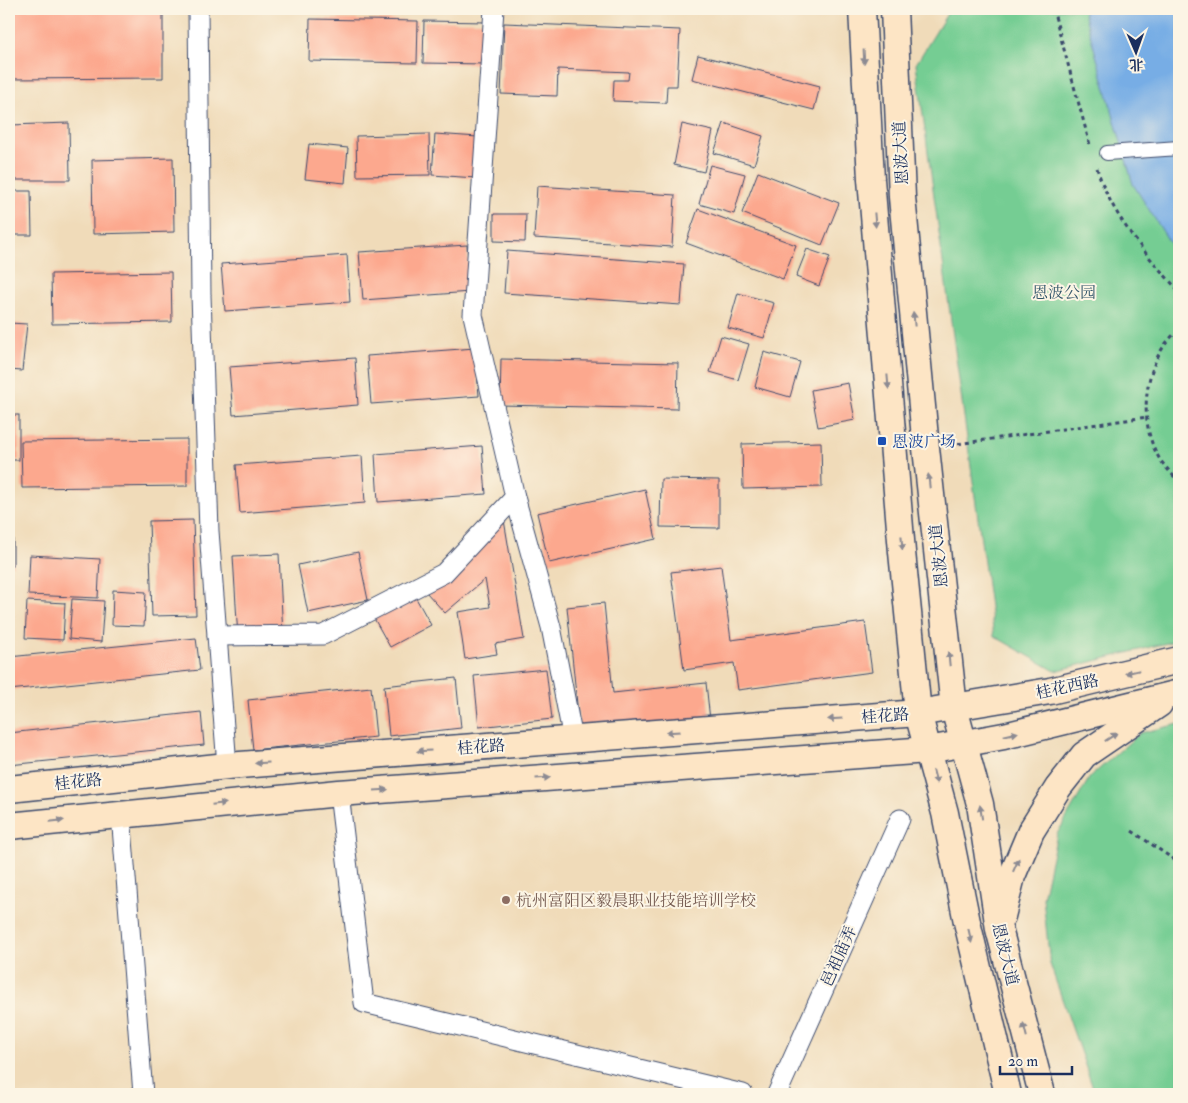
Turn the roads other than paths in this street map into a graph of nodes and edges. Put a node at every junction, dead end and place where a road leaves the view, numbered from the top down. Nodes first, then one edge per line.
1 (198, 9) edge
2 (494, 9) edge
3 (862, 9) edge
4 (894, 9) edge
5 (1179, 148) edge
6 (1106, 154) dead end
7 (515, 497) junction
8 (217, 636) junction
9 (1179, 660) edge
10 (1176, 694) edge
11 (954, 708) junction
12 (918, 713) junction
13 (573, 739) junction
14 (964, 744) junction
15 (928, 750) junction
16 (227, 766) junction
17 (9, 789) edge
18 (339, 793) junction
19 (121, 814) junction
20 (900, 818) dead end
21 (9, 826) edge
22 (999, 929) junction
23 (143, 1094) edge
24 (743, 1094) edge
25 (777, 1094) edge
26 (1008, 1094) edge
27 (1042, 1094) edge

1 - 8 street
2 - 7 street
3 -> 12 main road, 恩波大道
11 -> 4 main road, 恩波大道
5 - 6 street
7 - 8 street
7 - 13 street
8 - 16 street
9 -> 11 main road, 桂花西路
14 -> 10 main road, 桂花西路
22 -> 10 main road
11 - 12 main road, 桂花路
11 - 14 main road, 恩波大道
12 -> 13 main road, 桂花路
12 - 15 main road, 恩波大道
13 -> 16 main road, 桂花路
14 - 15 main road, 桂花西路
22 -> 14 main road, 恩波大道
18 -> 15 main road, 桂花西路
15 -> 26 main road, 恩波大道
16 - 17 main road, 桂花路
19 -> 18 main road, 桂花西路
18 - 24 street
21 -> 19 main road, 桂花西路
19 - 23 street
20 - 25 street, 邑祖庙弄
27 -> 22 main road, 恩波大道

